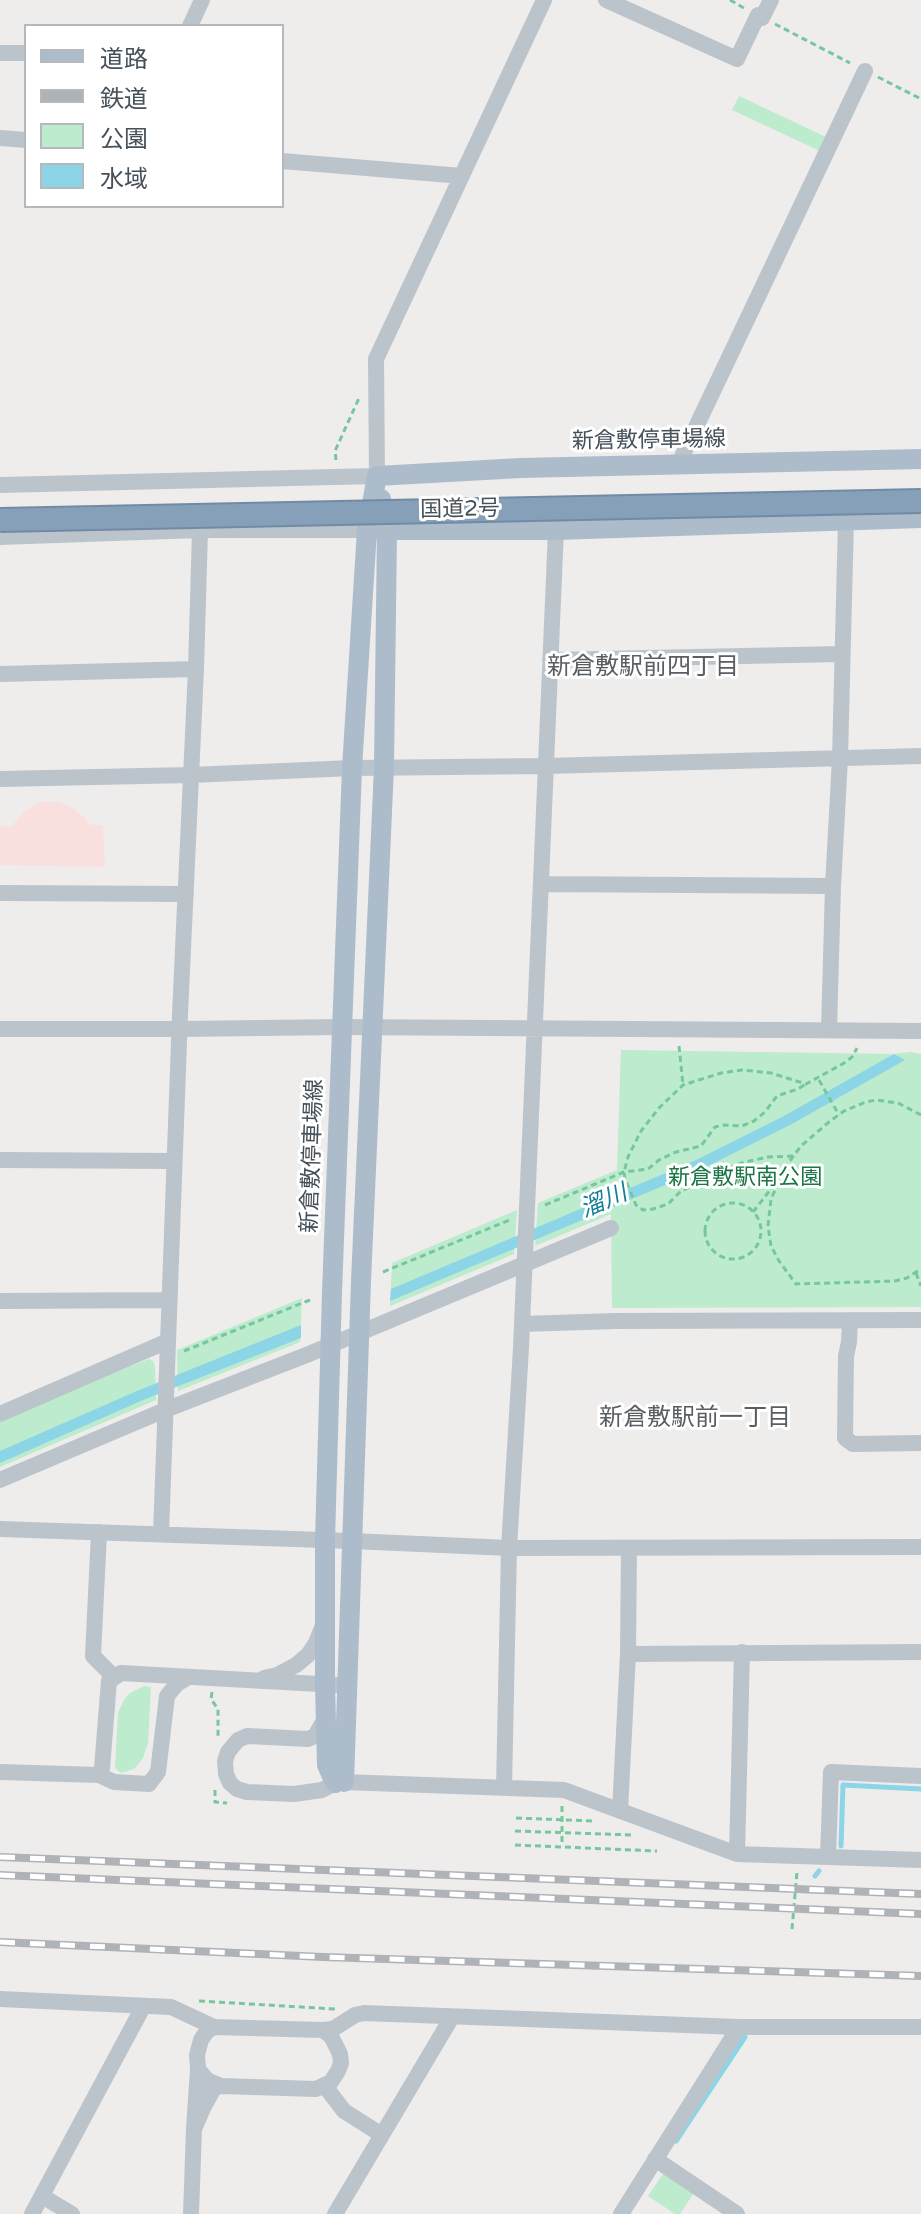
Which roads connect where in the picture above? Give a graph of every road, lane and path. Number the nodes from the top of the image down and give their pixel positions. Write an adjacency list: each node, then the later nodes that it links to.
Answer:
1 (202, 0): 6 (street)
2 (544, 0): 14 (street)
3 (606, 0): 5 (street)
4 (771, 0): 5 (street)
5 (762, 18): 9 (path)
6 (191, 24)
7 (0, 53): 8 (street)
8 (24, 53)
9 (865, 71): 10 (path); 18 (street)
10 (921, 99)
11 (0, 138): 12 (street)
12 (24, 140)
13 (284, 161): 14 (street)
14 (462, 176): 19 (street)
15 (361, 393): 17 (path)
16 (921, 459): 18 (main road, 新倉敷停車場線)
17 (336, 460)
18 (678, 465): 19 (main road, 新倉敷停車場線)
19 (377, 476): 20 (street); 26 (main road, 新倉敷停車場線)
20 (0, 485)
21 (921, 501): 23 (highway, 国道2号, bridge)
22 (921, 518): 24 (main road)
23 (0, 520)
24 (846, 520): 27 (main road); 29 (street)
25 (200, 530): 26 (street); 28 (street); 31 (street)
26 (377, 530): 27 (main road); 36 (main road, 新倉敷停車場線); 37 (main road, 新倉敷停車場線)
27 (556, 530): 30 (street)
28 (0, 537)
29 (841, 654): 30 (street); 34 (street)
30 (550, 660): 35 (street)
31 (196, 669): 32 (street); 38 (street)
32 (0, 674)
33 (921, 756): 34 (street)
34 (840, 758): 35 (street); 41 (street)
35 (546, 766): 36 (street); 40 (street)
36 (384, 767): 37 (street); 45 (main road, 新倉敷停車場線)
37 (352, 768): 38 (street); 44 (main road, 新倉敷停車場線)
38 (191, 775): 39 (street); 43 (street)
39 (0, 779)
40 (541, 884): 41 (street); 48 (street)
41 (833, 886): 49 (street)
42 (0, 893): 43 (street)
43 (186, 894): 47 (street)
44 (343, 1027): 45 (street); 47 (street); 78 (main road, 新倉敷停車場線)
45 (373, 1027): 48 (street); 77 (main road, 新倉敷停車場線)
46 (0, 1029): 47 (street)
47 (180, 1029): 60 (street)
48 (534, 1030): 49 (street); 64 (street)
49 (829, 1030): 50 (street)
50 (921, 1031)
51 (679, 1046): 55 (path)
52 (857, 1048): 53 (path)
53 (819, 1078): 54 (path); 56 (path)
54 (806, 1084): 55 (path); 61 (path)
55 (683, 1085): 61 (path)
56 (839, 1115): 57 (path); 58 (path)
57 (921, 1115)
58 (793, 1156): 61 (path); 62 (path)
59 (0, 1160): 60 (street)
60 (174, 1161): 71 (street)
61 (624, 1172): 64 (path)
62 (780, 1178): 63 (path); 69 (path)
63 (753, 1212): 63 (path)
64 (525, 1217): 66 (street); 68 (path)
65 (611, 1228): 66 (street)
66 (524, 1256): 76 (street); 77 (street)
67 (921, 1269): 69 (path)
68 (383, 1272)
69 (916, 1273): 70 (path)
70 (921, 1286)
71 (169, 1300): 73 (street); 79 (street)
72 (310, 1300): 79 (path)
73 (0, 1301)
74 (850, 1320): 75 (street); 76 (street); 82 (street)
75 (921, 1320)
76 (522, 1324): 90 (street)
77 (360, 1332): 78 (street); 88 (main road, 新倉敷停車場線)
78 (331, 1345): 80 (street); 87 (main road, 新倉敷停車場線)
79 (167, 1355): 80 (street); 81 (street)
80 (166, 1402): 83 (street); 86 (street)
81 (0, 1414)
82 (921, 1443)
83 (0, 1480)
84 (0, 1529): 85 (street)
85 (99, 1532): 86 (street); 96 (street)
86 (161, 1534): 87 (street)
87 (325, 1541): 88 (street); 92 (main road, 新倉敷停車場線)
88 (352, 1541): 90 (street); 100 (main road, 新倉敷停車場線)
89 (921, 1547): 91 (street)
90 (509, 1548): 91 (street); 106 (street)
91 (629, 1548): 95 (street)
92 (325, 1620): 98 (street); 99 (main road, 新倉敷停車場線)
93 (742, 1652): 94 (street); 95 (street); 120 (street)
94 (921, 1652)
95 (628, 1654): 108 (street)
96 (113, 1676): 97 (street); 103 (street)
97 (187, 1678): 98 (street); 103 (street)
98 (250, 1681): 99 (street)
99 (325, 1685): 100 (street); 101 (main road, 新倉敷停車場線)
100 (347, 1685): 105 (main road, 新倉敷停車場線)
101 (326, 1717): 105 (main road, 新倉敷停車場線); 105 (street)
102 (0, 1772): 103 (street)
103 (99, 1775)
104 (921, 1776): 122 (street)
105 (339, 1782): 106 (street)
106 (504, 1788): 107 (street)
107 (561, 1790): 108 (street); 112 (path)
108 (620, 1811): 120 (street)
109 (590, 1814): 111 (path)
110 (516, 1818): 112 (path)
111 (603, 1819)
112 (562, 1820): 113 (path); 115 (path)
113 (595, 1821)
114 (515, 1831): 115 (path)
115 (562, 1833): 116 (path); 118 (path)
116 (632, 1835)
117 (515, 1845): 118 (path)
118 (562, 1846): 119 (path)
119 (657, 1851)
120 (737, 1854): 121 (street)
121 (798, 1856): 122 (street); 124 (path)
122 (828, 1857): 123 (street)
123 (921, 1860)
124 (792, 1929)
125 (0, 1999): 127 (street)
126 (193, 2006): 128 (path)
127 (143, 2007): 130 (street); 140 (street)
128 (341, 2014)
129 (452, 2017): 131 (street); 133 (street); 138 (street)
130 (214, 2027): 133 (street); 134 (street)
131 (739, 2027): 132 (street); 139 (street)
132 (921, 2027)
133 (323, 2030): 135 (street)
134 (198, 2069): 136 (street); 137 (street)
135 (324, 2085): 136 (street); 138 (street)
136 (221, 2086): 137 (street)
137 (194, 2129): 143 (street)
138 (382, 2135): 144 (street)
139 (655, 2159): 145 (street); 146 (street)
140 (42, 2196): 141 (street); 142 (street)
141 (32, 2214)
142 (72, 2214)
143 (191, 2214)
144 (335, 2214)
145 (621, 2214)
146 (737, 2214)

